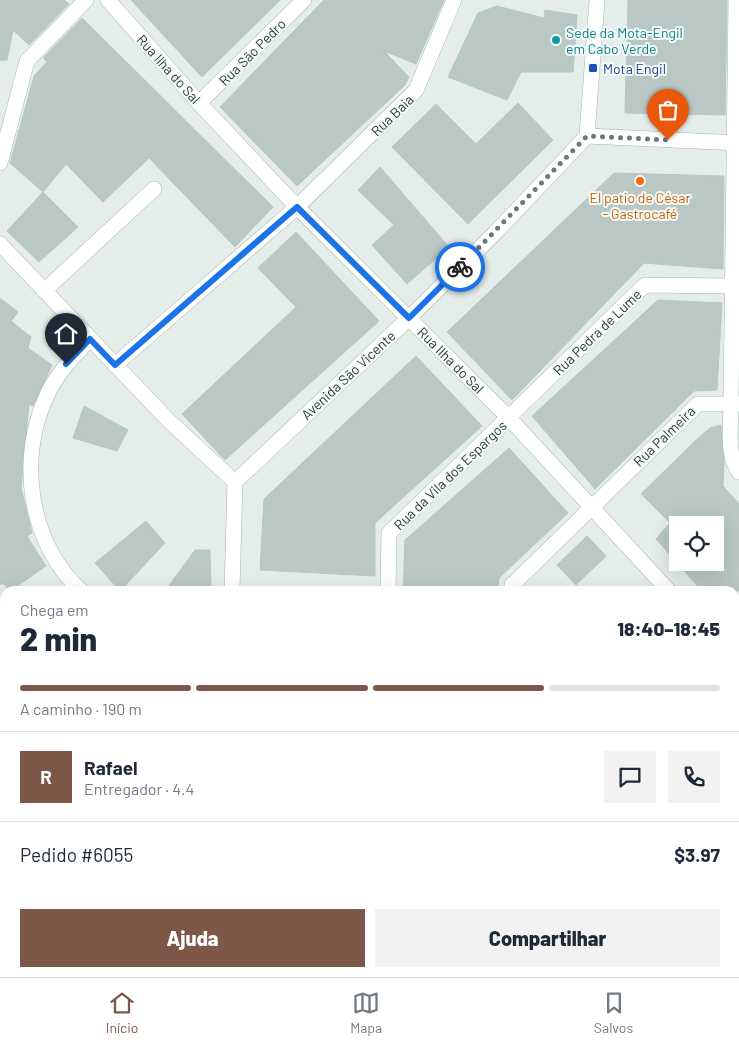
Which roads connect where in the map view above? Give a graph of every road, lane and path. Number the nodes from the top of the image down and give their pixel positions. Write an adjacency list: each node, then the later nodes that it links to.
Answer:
1 (86, 0): 10 (street)
2 (108, 0): 7 (street, Rua Ilha do Sal)
3 (304, 0): 7 (street, Rua São Pedro)
4 (454, 0): 12 (street, Rua Baia)
5 (597, 0): 8 (street)
6 (736, 0): 9 (street)
7 (199, 103): 12 (street, Rua Ilha do Sal)
8 (587, 136): 9 (street); 16 (street, Avenida São Vicente)
9 (736, 143): 14 (street)
10 (0, 163)
11 (154, 189): 15 (street)
12 (297, 207): 16 (street, Rua Ilha do Sal); 18 (street, Rua Baia)
13 (0, 244): 15 (street)
14 (731, 286): 19 (street); 20 (street, Rua Pedra de Lume)
15 (44, 291): 17 (street)
16 (409, 318): 20 (street, Rua Ilha do Sal); 22 (street, Avenida São Vicente)
17 (90, 339): 18 (street); 24 (street)
18 (115, 365): 22 (street)
19 (735, 404): 21 (street); 23 (street, Rua Palmeira)
20 (509, 418): 23 (street, Rua Ilha do Sal); 26 (street, Rua da Vila dos Espargos)
21 (739, 472)
22 (235, 482): 25 (street)
23 (592, 506): 27 (street, Rua Palmeira); 28 (street, Rua Ilha do Sal)
24 (77, 586)
25 (232, 586)
26 (388, 586)
27 (512, 586)
28 (664, 586)

